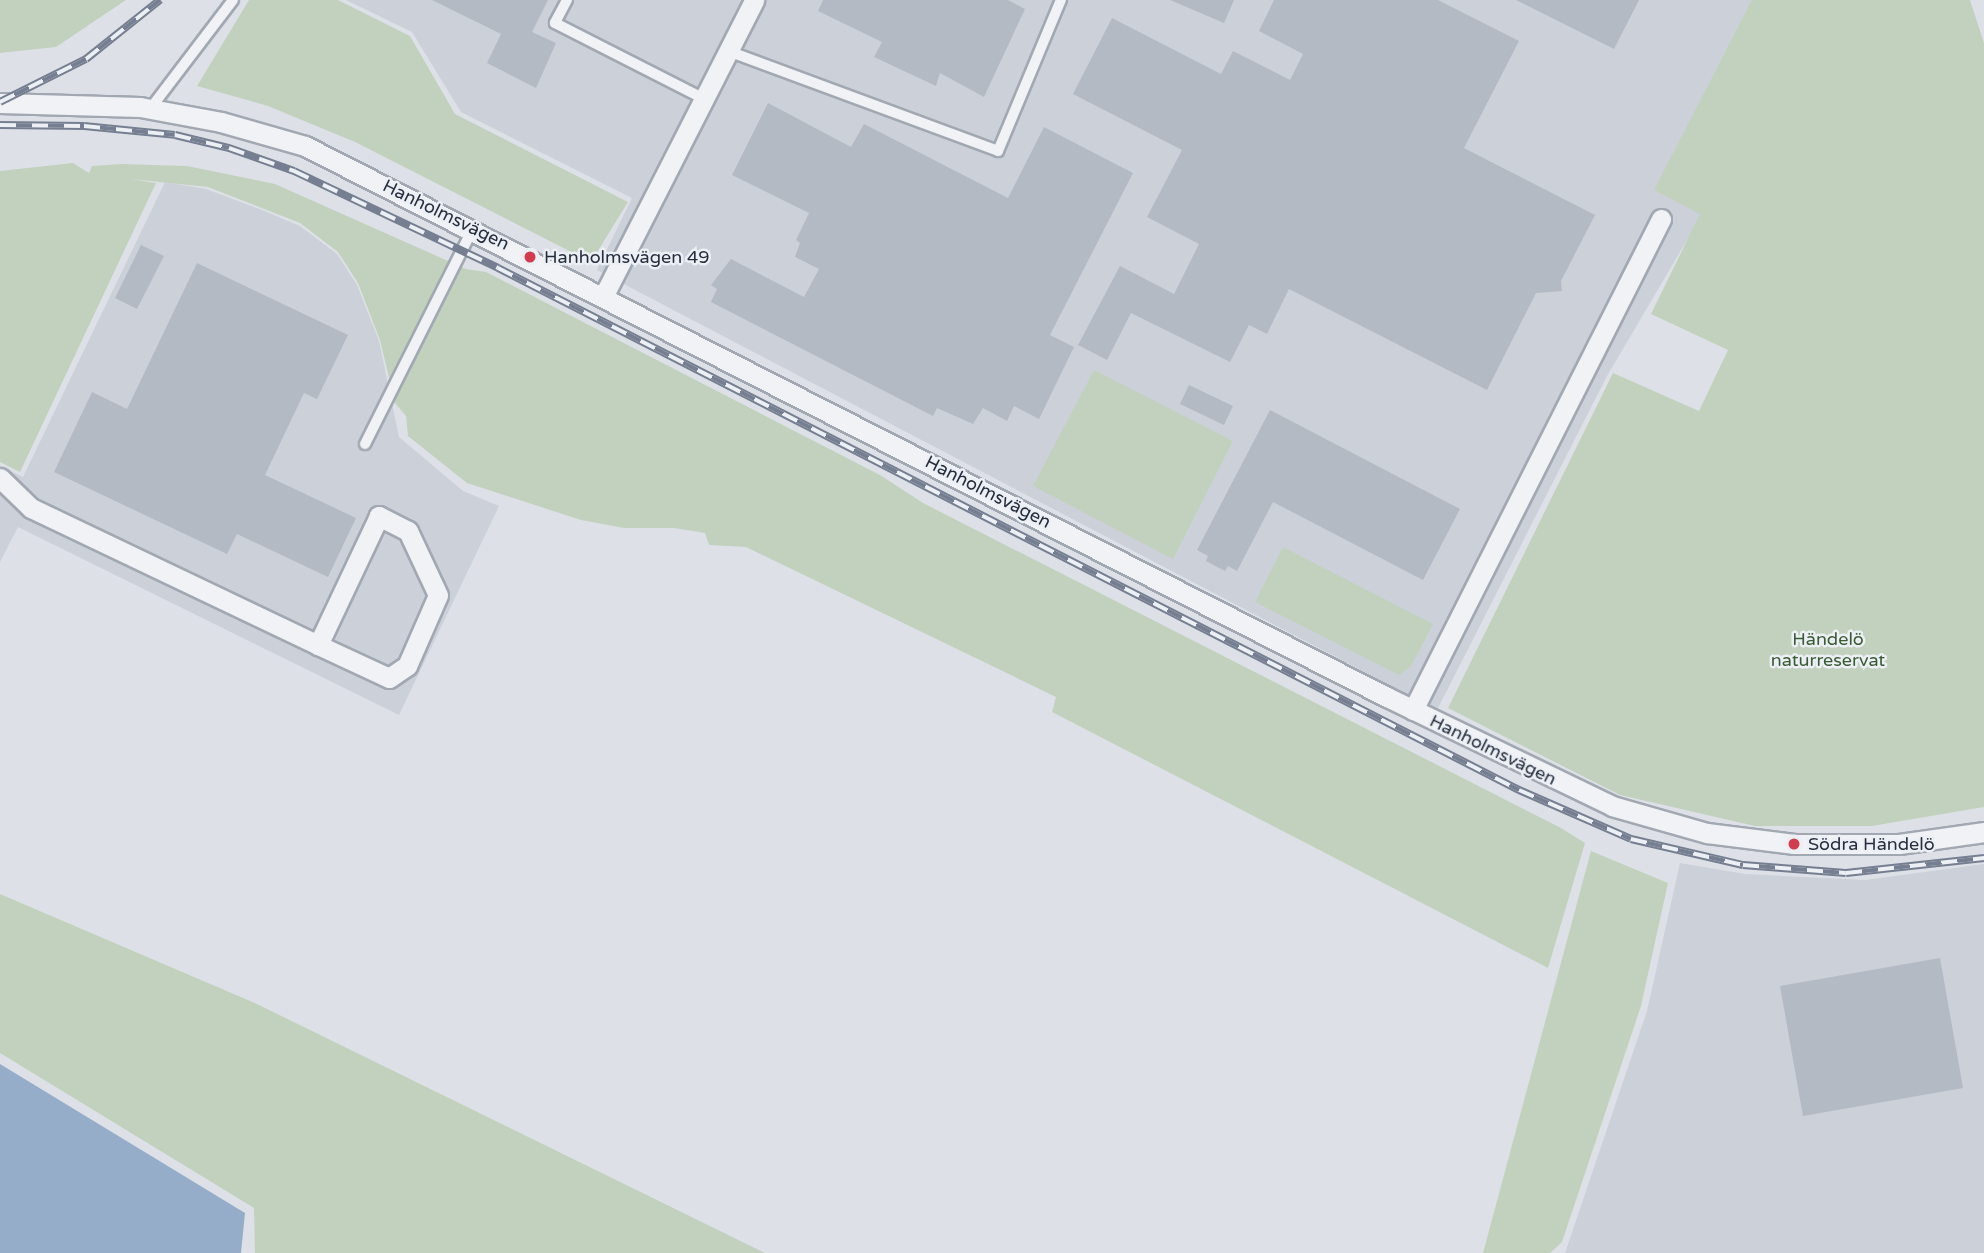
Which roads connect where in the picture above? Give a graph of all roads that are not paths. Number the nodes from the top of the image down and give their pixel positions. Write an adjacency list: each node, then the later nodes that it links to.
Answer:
1 (233, 0): 8 (lane)
2 (567, 0): 6 (lane)
3 (754, 0): 5 (street)
4 (1060, 0): 5 (lane)
5 (728, 51): 6 (street)
6 (704, 99): 11 (street)
7 (0, 103): 8 (street, Hanholmsvägen)
8 (149, 109): 10 (street, Hanholmsvägen)
9 (1661, 219): 15 (street)
10 (473, 228): 11 (street, Hanholmsvägen); 12 (lane)
11 (604, 295): 15 (street, Hanholmsvägen)
12 (365, 444)
13 (0, 478): 14 (street)
14 (318, 645): 14 (street)
15 (1413, 710): 16 (street, Hanholmsvägen)
16 (1984, 832)

